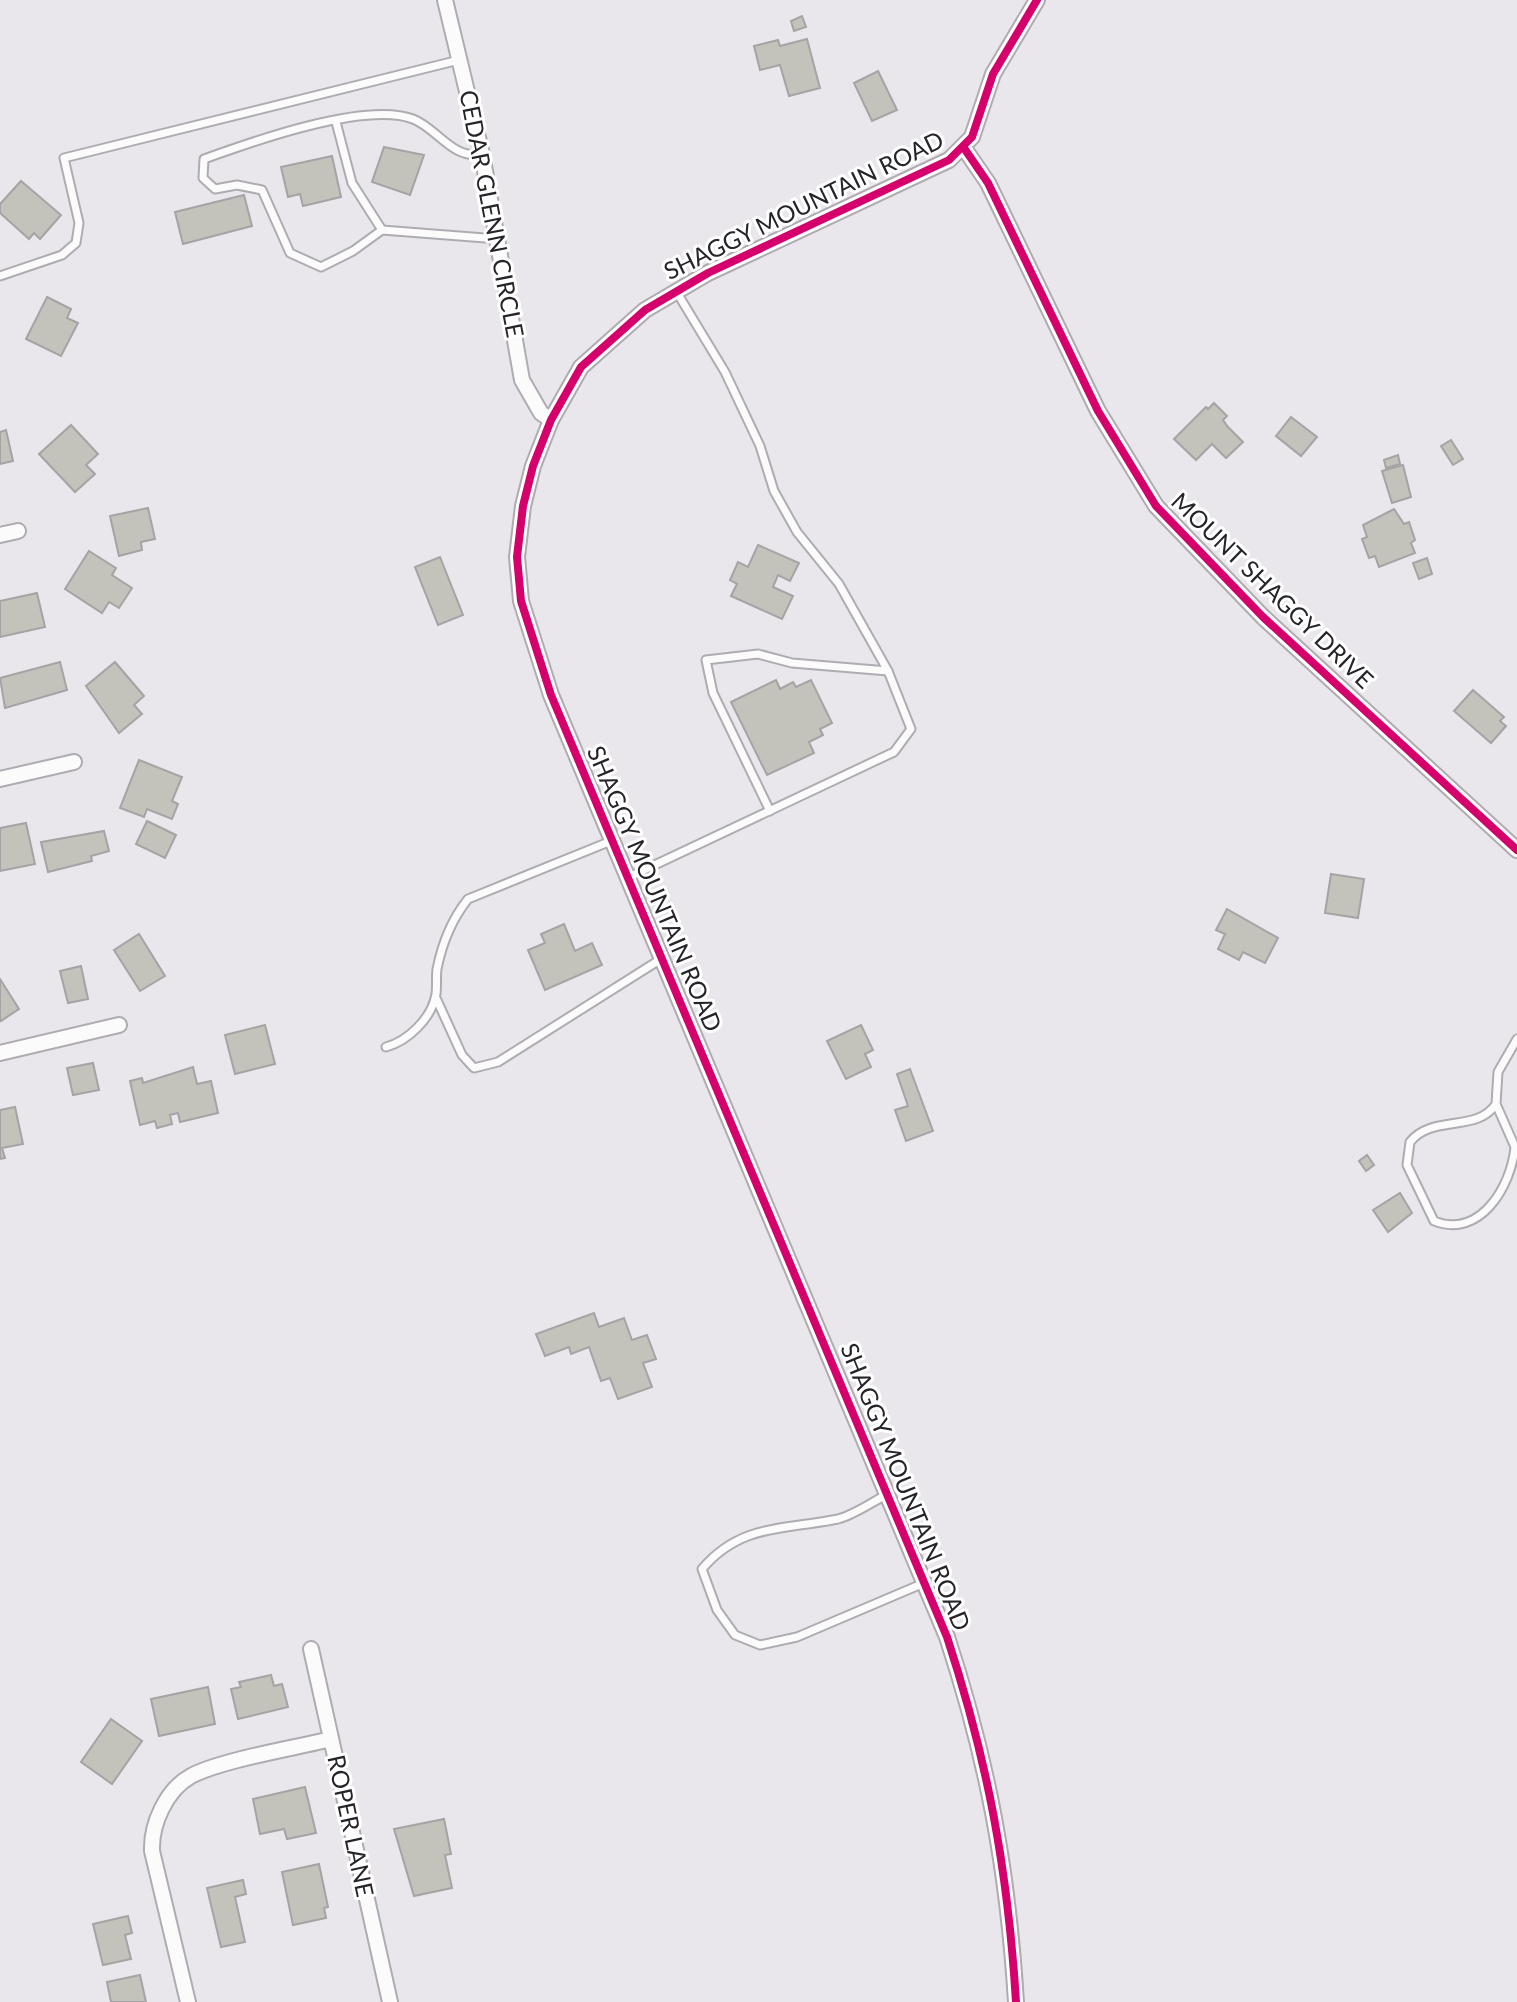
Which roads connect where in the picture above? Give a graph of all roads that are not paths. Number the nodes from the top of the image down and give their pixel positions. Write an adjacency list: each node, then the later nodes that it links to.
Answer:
1 (445, 0): 3 (street, CEDAR GLENN CIRCLE)
2 (1037, 0): 5 (street, SHAGGY MOUNTAIN ROAD)
3 (461, 60): 6 (street, CEDAR GLENN CIRCLE); 9 (lane)
4 (336, 122): 6 (lane); 7 (lane); 7 (lane)
5 (964, 148): 10 (street, SHAGGY MOUNTAIN ROAD); 19 (street, MOUNT SHAGGY DRIVE)
6 (482, 154): 8 (street, CEDAR GLENN CIRCLE)
7 (382, 230): 8 (lane)
8 (498, 239): 11 (street, CEDAR GLENN CIRCLE)
9 (0, 276)
10 (676, 291): 11 (street, SHAGGY MOUNTAIN ROAD); 14 (lane)
11 (551, 420): 18 (street, SHAGGY MOUNTAIN ROAD)
12 (18, 531): 13 (street)
13 (0, 535)
14 (888, 671): 17 (lane); 17 (lane)
15 (74, 762): 16 (street)
16 (0, 779)
17 (770, 811): 20 (lane)
18 (611, 841): 20 (street, SHAGGY MOUNTAIN ROAD); 22 (lane)
19 (1517, 850)
20 (627, 878): 21 (street, SHAGGY MOUNTAIN ROAD)
21 (661, 959): 22 (lane); 28 (street, SHAGGY MOUNTAIN ROAD)
22 (436, 998): 25 (lane)
23 (119, 1025): 26 (street)
24 (1517, 1039): 27 (lane)
25 (386, 1047)
26 (0, 1053)
27 (1496, 1104): 27 (lane)
28 (888, 1494): 29 (street, SHAGGY MOUNTAIN ROAD); 29 (lane)
29 (926, 1583): 34 (street, SHAGGY MOUNTAIN ROAD)
30 (311, 1649): 31 (street, ROPER LANE)
31 (331, 1739): 32 (street); 33 (street, ROPER LANE)
32 (188, 2002)
33 (390, 2002)
34 (1016, 2002)

